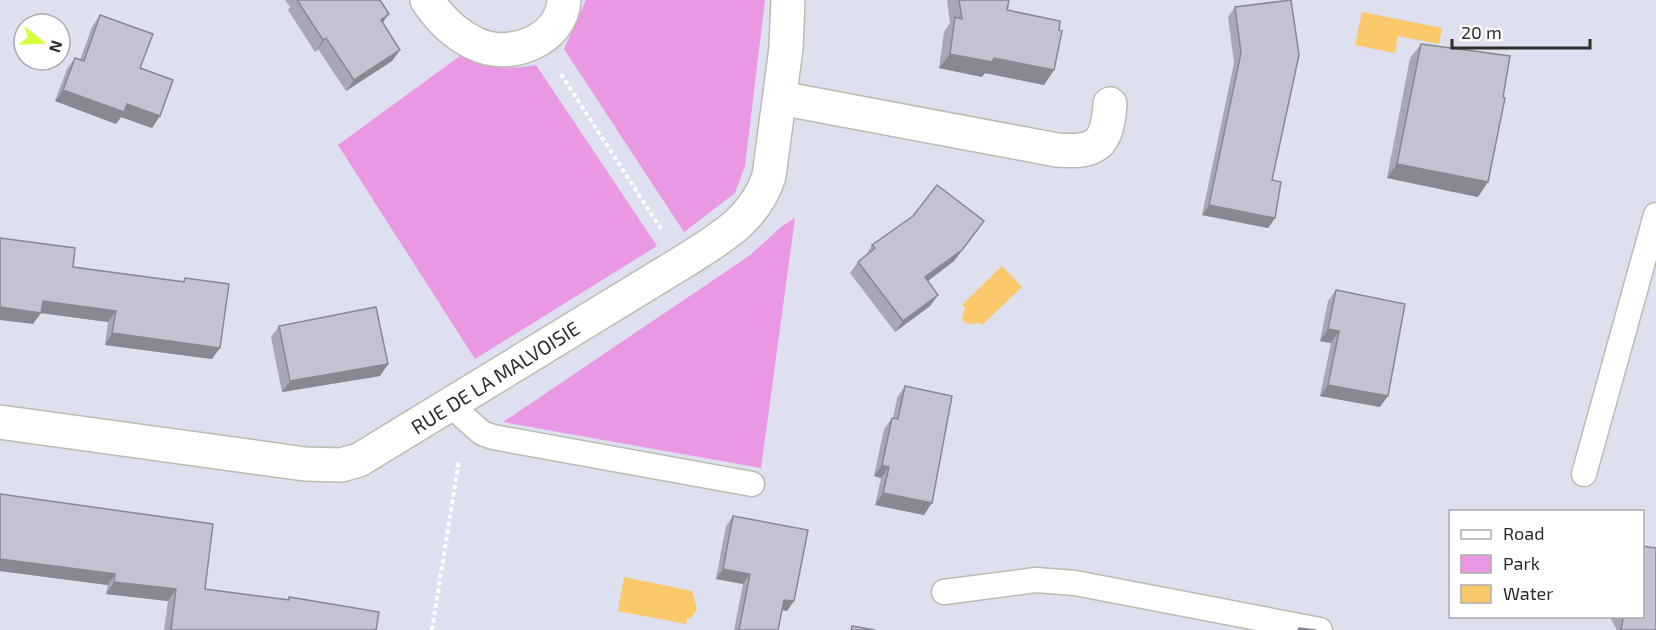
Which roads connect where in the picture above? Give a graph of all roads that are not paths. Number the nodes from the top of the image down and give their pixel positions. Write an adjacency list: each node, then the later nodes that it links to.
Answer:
1 (427, 0): 2 (street)
2 (564, 0)
3 (788, 0): 4 (street, RUE DE LA MALVOISIE)
4 (780, 98): 5 (street); 7 (street, RUE DE LA MALVOISIE)
5 (1110, 105)
6 (1656, 214): 9 (lane)
7 (449, 404): 8 (street, RUE DE LA MALVOISIE); 10 (lane)
8 (0, 422)
9 (1584, 474)
10 (752, 484)
11 (945, 592): 12 (lane)
12 (1320, 630)

